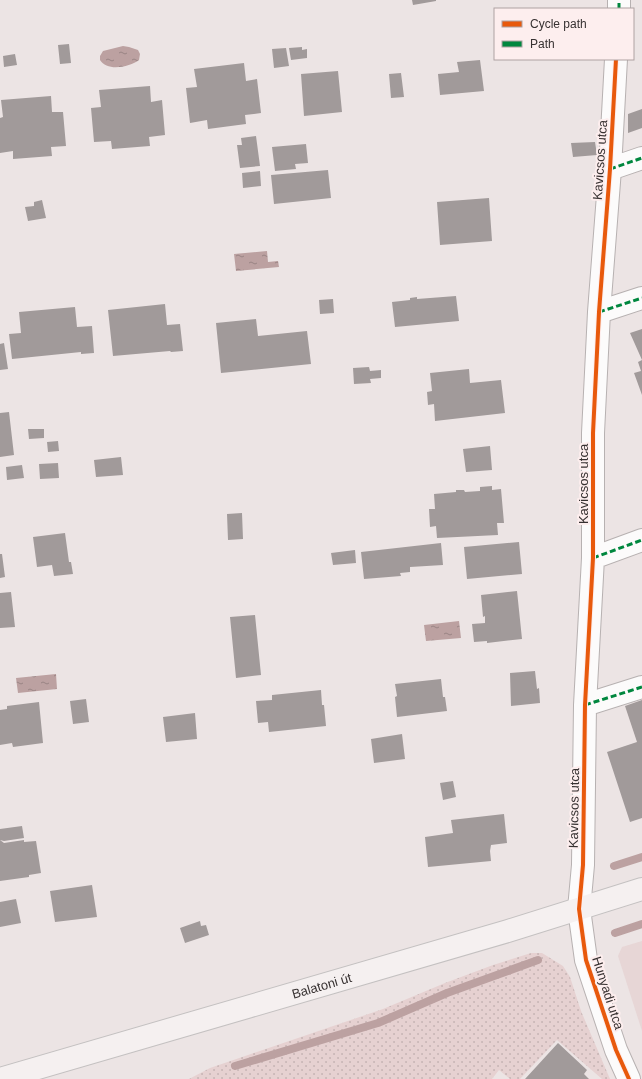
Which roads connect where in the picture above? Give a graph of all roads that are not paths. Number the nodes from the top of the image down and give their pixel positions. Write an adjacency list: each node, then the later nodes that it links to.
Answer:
1 (616, 60): 3 (street, Kavicsos utca)
2 (642, 158): 3 (street)
3 (610, 169): 5 (street, Kavicsos utca)
4 (642, 298): 5 (street)
5 (599, 312): 7 (street, Kavicsos utca)
6 (642, 540): 7 (street)
7 (593, 558): 9 (street, Kavicsos utca)
8 (642, 687): 9 (street)
9 (585, 705): 11 (street, Kavicsos utca)
10 (642, 889): 11 (main road, Balatoni út)
11 (579, 909): 12 (main road, Balatoni út); 13 (street, Hunyadi utca)
12 (0, 1079)
13 (629, 1079)

